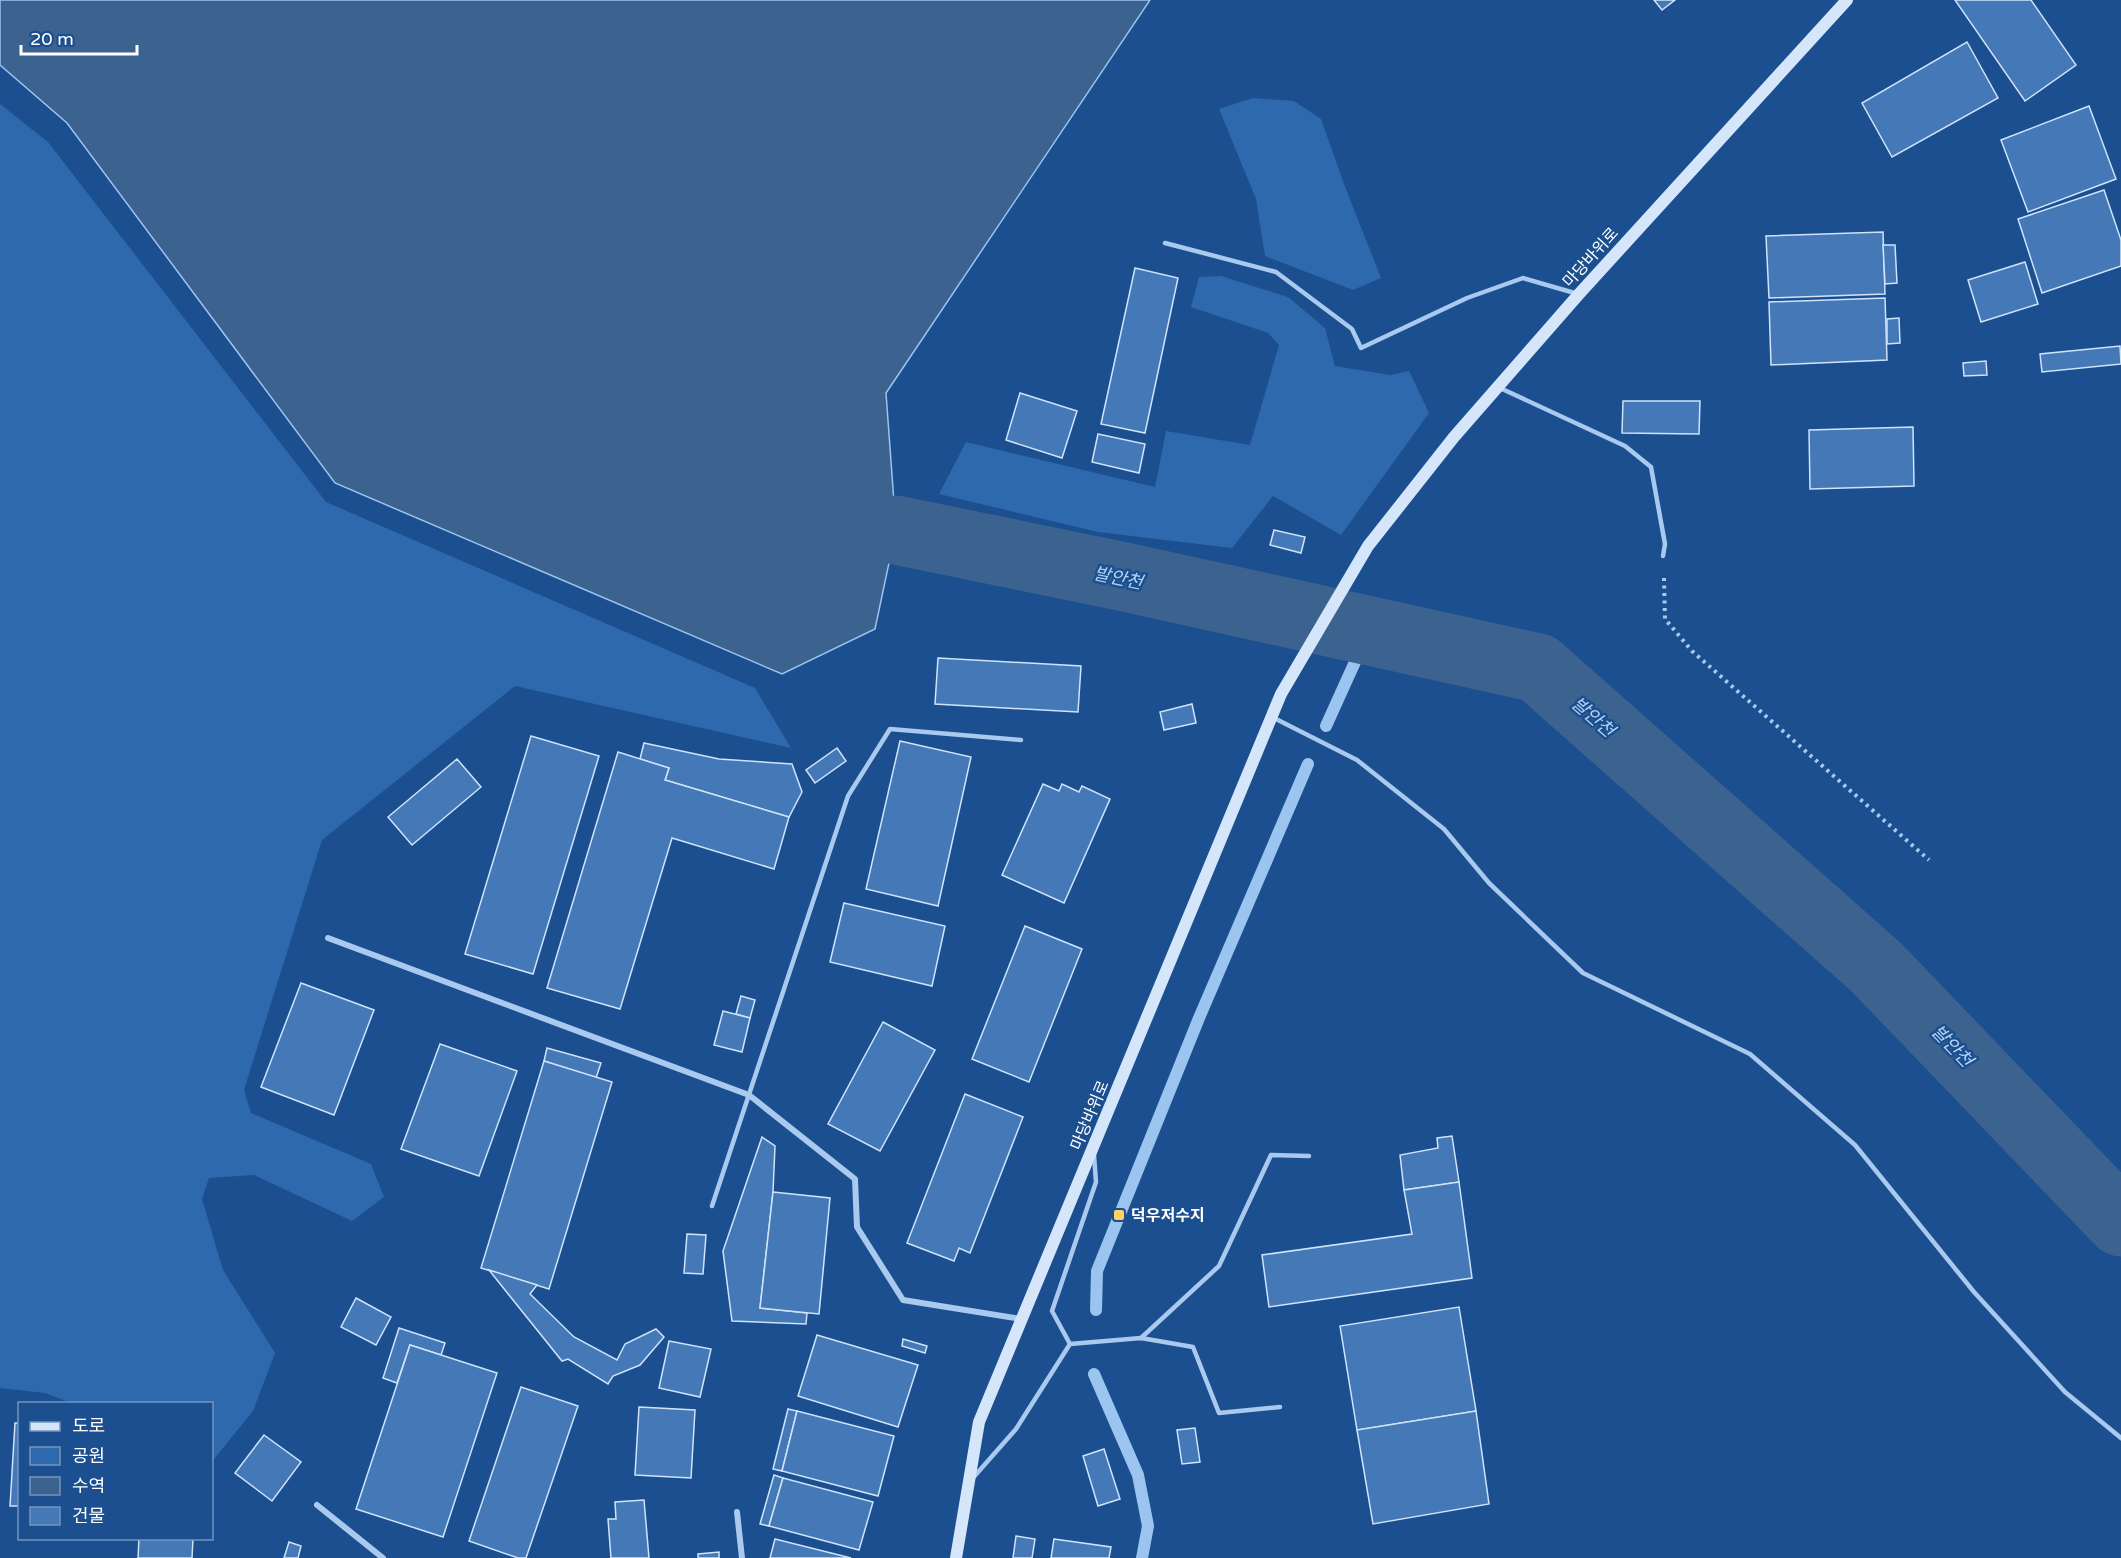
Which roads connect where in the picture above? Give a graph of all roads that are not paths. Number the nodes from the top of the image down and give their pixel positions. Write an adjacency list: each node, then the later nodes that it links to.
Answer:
1 (1847, 0): 3 (main road, 마당바위로)
2 (1165, 243): 3 (lane)
3 (1579, 294): 4 (main road, 마당바위로)
4 (1498, 387): 5 (lane); 6 (main road, 마당바위로)
5 (1663, 556)
6 (1272, 717): 10 (main road, 마당바위로); 17 (lane)
7 (1021, 740): 9 (lane)
8 (328, 938): 9 (street)
9 (749, 1095): 12 (lane); 13 (street)
10 (1093, 1148): 13 (main road, 마당바위로); 15 (lane)
11 (1309, 1155): 14 (lane)
12 (712, 1206)
13 (1022, 1319): 18 (main road, 마당바위로)
14 (1141, 1338): 15 (lane); 16 (lane)
15 (1071, 1344): 18 (lane)
16 (1280, 1407)
17 (2121, 1438)
18 (968, 1484): 23 (main road, 마당바위로)
19 (317, 1505): 21 (street)
20 (737, 1512): 22 (street)
21 (383, 1558)
22 (742, 1558)
23 (956, 1558)

